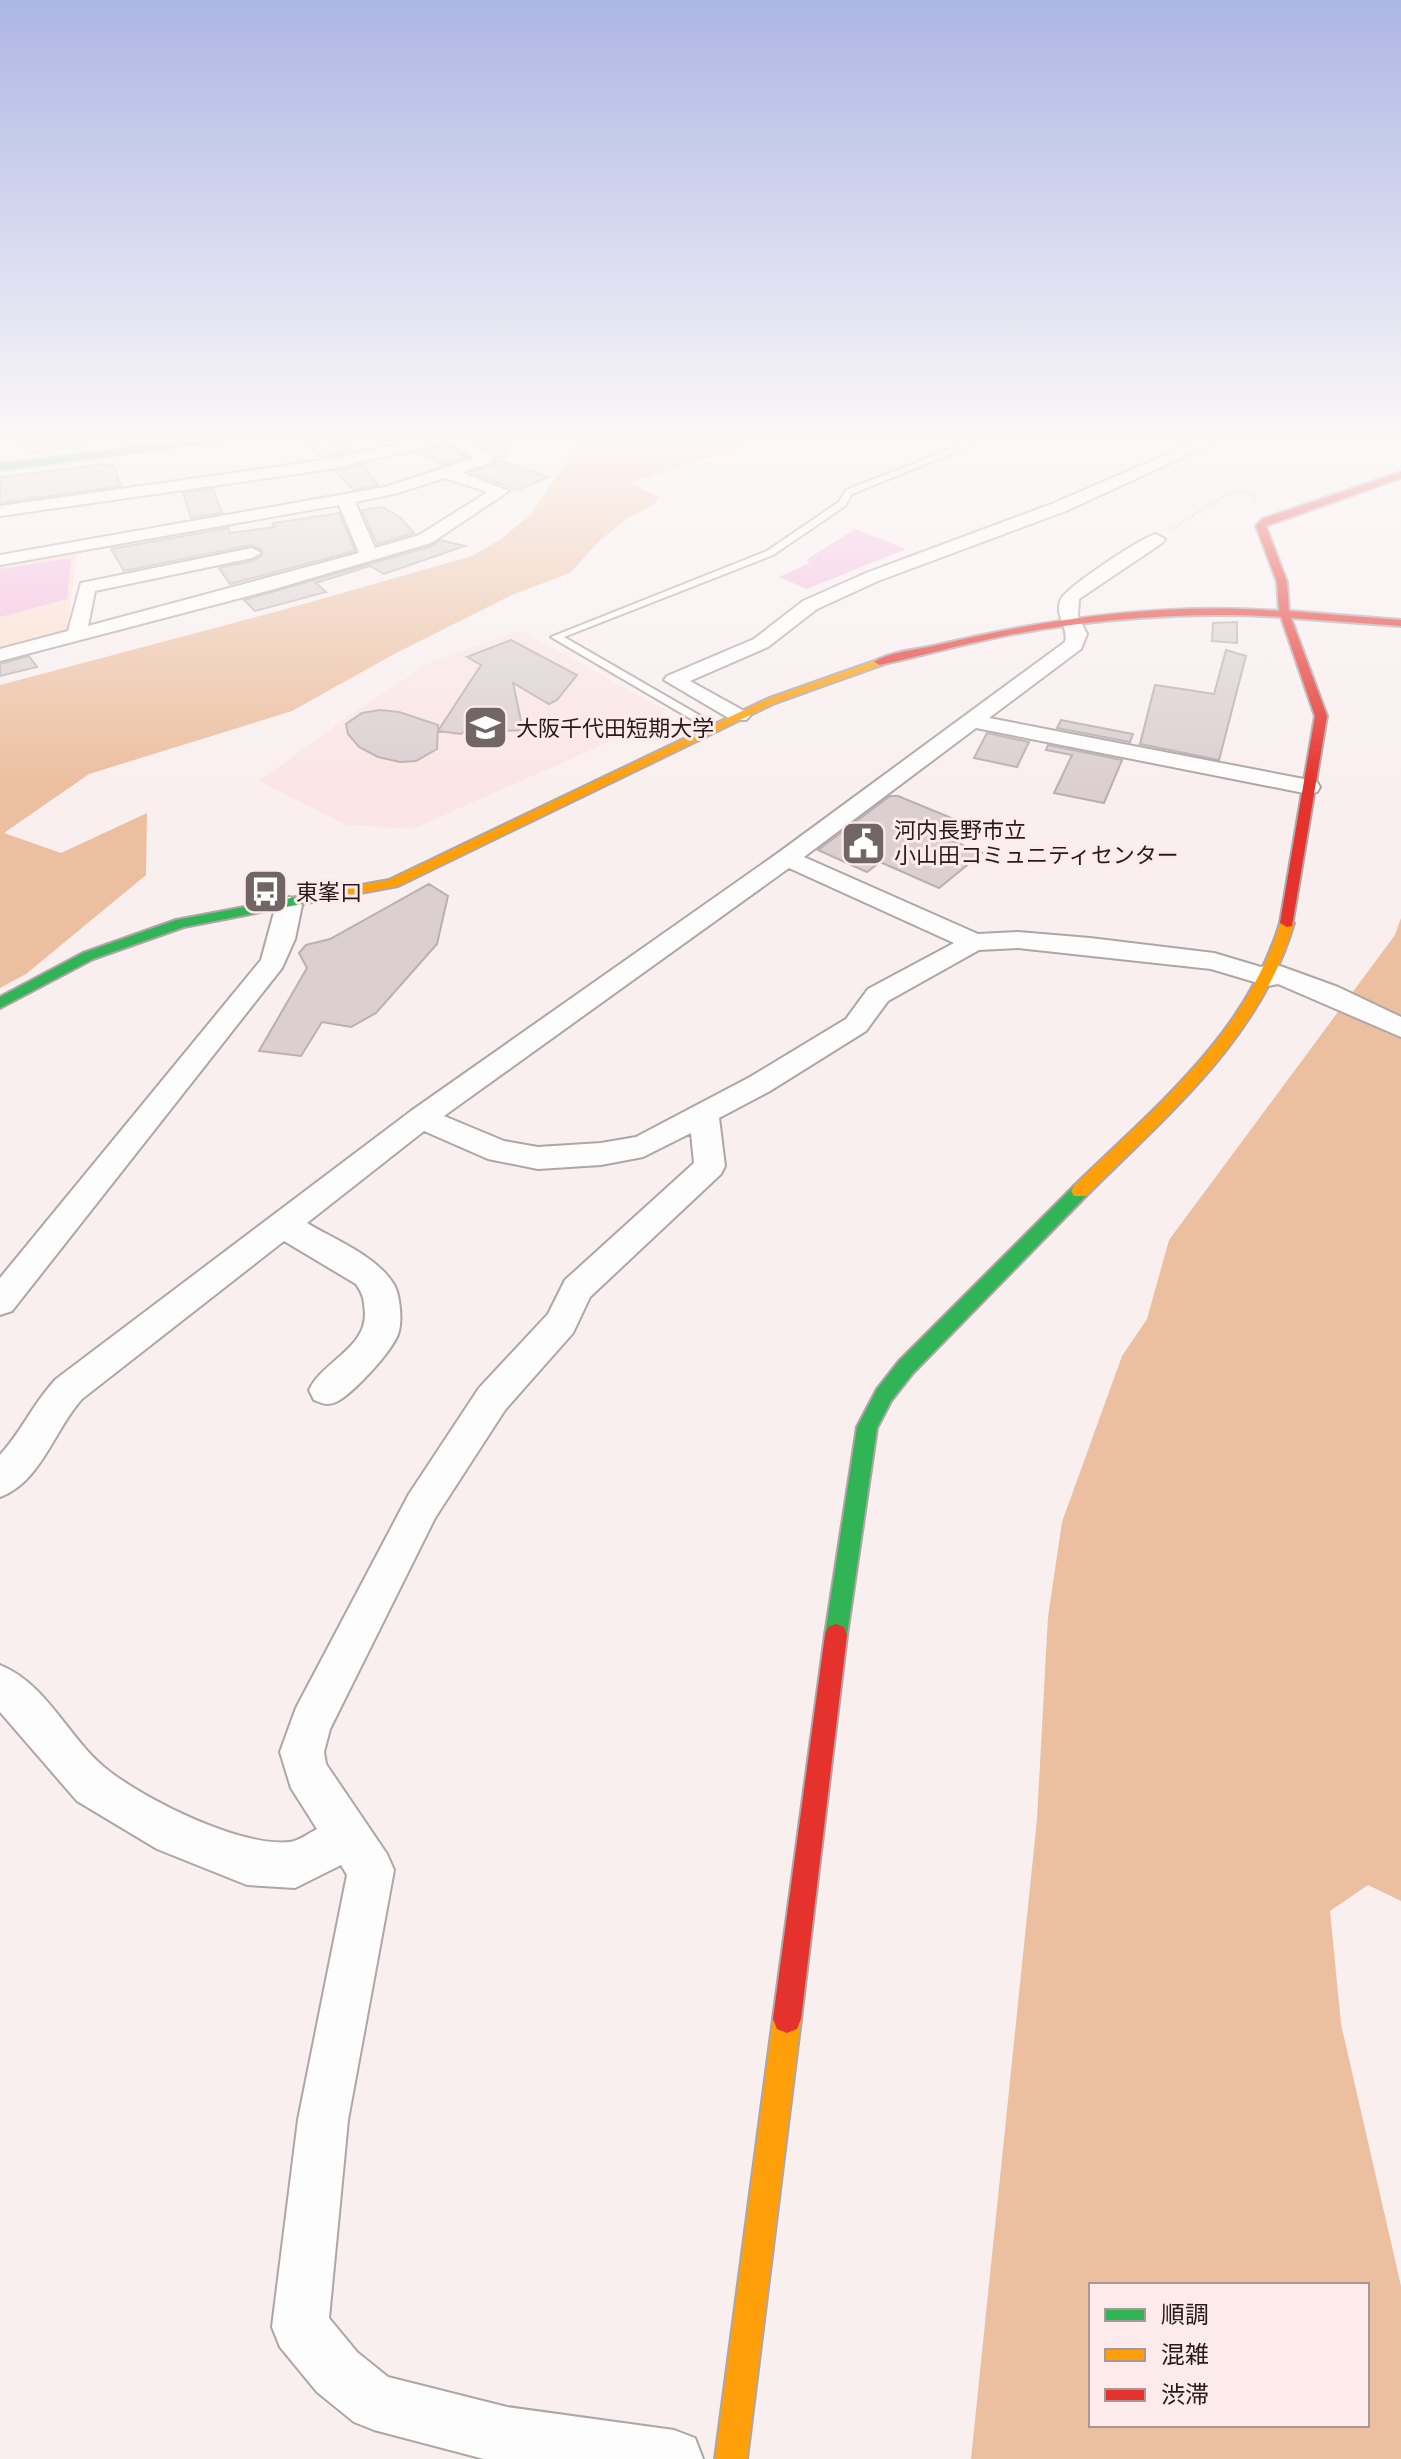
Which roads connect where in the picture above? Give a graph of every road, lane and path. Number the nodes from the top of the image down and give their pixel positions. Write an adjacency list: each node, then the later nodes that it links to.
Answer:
1 (243, 555): 13 (street)
2 (253, 555): 9 (street)
3 (373, 555): 8 (street)
4 (766, 555): 17 (lane)
5 (930, 555): 15 (street)
6 (1133, 555): 11 (street)
7 (1271, 555): 10 (main road)
8 (369, 556): 9 (street)
9 (265, 586): 13 (street)
10 (1284, 612): 11 (main road); 12 (main road); 18 (main road)
11 (1068, 623): 15 (main road); 16 (street)
12 (1401, 623)
13 (77, 635): 14 (street)
14 (0, 655)
15 (739, 716): 17 (main road)
16 (972, 721): 18 (street); 19 (street)
17 (714, 728): 20 (main road)
18 (1309, 787): 22 (main road)
19 (787, 858): 21 (street); 26 (street)
20 (289, 905): 23 (main road); 28 (street)
21 (974, 942): 22 (street); 25 (street)
22 (1270, 975): 24 (street); 34 (main road)
23 (0, 1003)
24 (1401, 1028)
25 (704, 1113): 26 (street); 32 (street)
26 (421, 1118): 27 (street)
27 (284, 1225): 29 (street); 30 (street)
28 (0, 1302)
29 (327, 1390)
30 (0, 1481)
31 (0, 1685): 32 (street)
32 (349, 1837): 33 (street)
33 (674, 2459)
34 (731, 2459)

